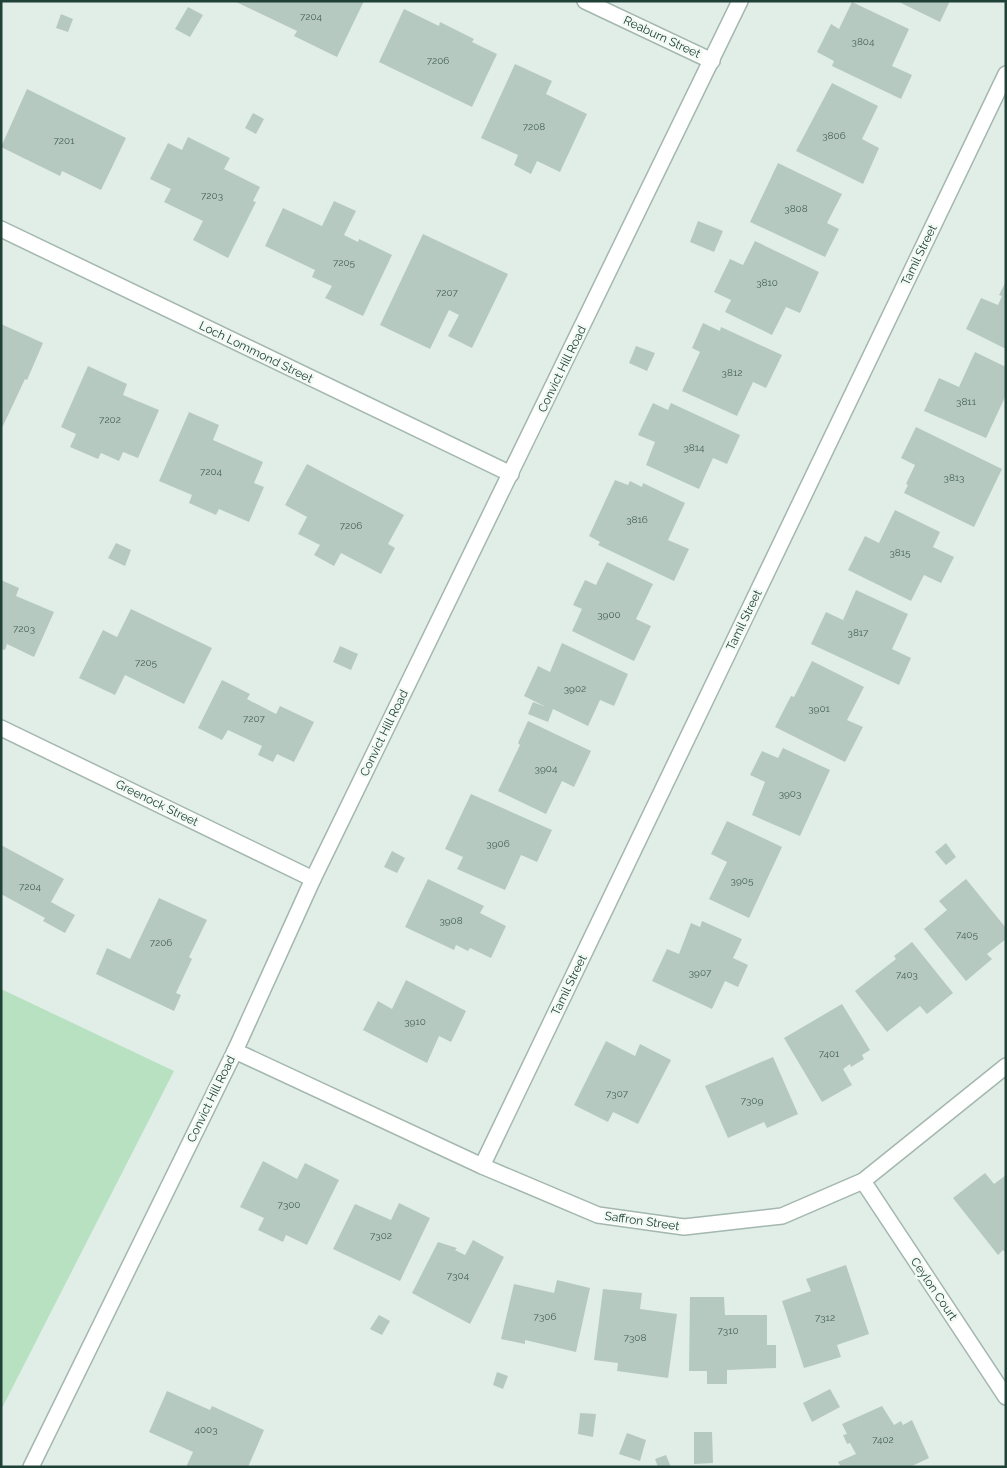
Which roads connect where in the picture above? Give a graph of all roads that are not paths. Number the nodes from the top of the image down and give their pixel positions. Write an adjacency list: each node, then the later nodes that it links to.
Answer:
1 (585, 1): 3 (street, Reaburn Street)
2 (740, 1): 3 (street, Convict Hill Road)
3 (712, 61): 6 (street, Convict Hill Road)
4 (1006, 74): 11 (street, Tamil Street)
5 (1, 229): 6 (street, Loch Lommond Street)
6 (511, 474): 8 (street, Convict Hill Road)
7 (1, 728): 8 (street, Greenock Street)
8 (313, 879): 9 (street, Convict Hill Road)
9 (234, 1050): 11 (street, Saffron Street); 14 (street, Convict Hill Road)
10 (1006, 1066): 12 (street, Saffron Street)
11 (482, 1166): 12 (street, Saffron Street)
12 (863, 1181): 13 (street, Ceylon Court)
13 (1006, 1397)
14 (31, 1467)

